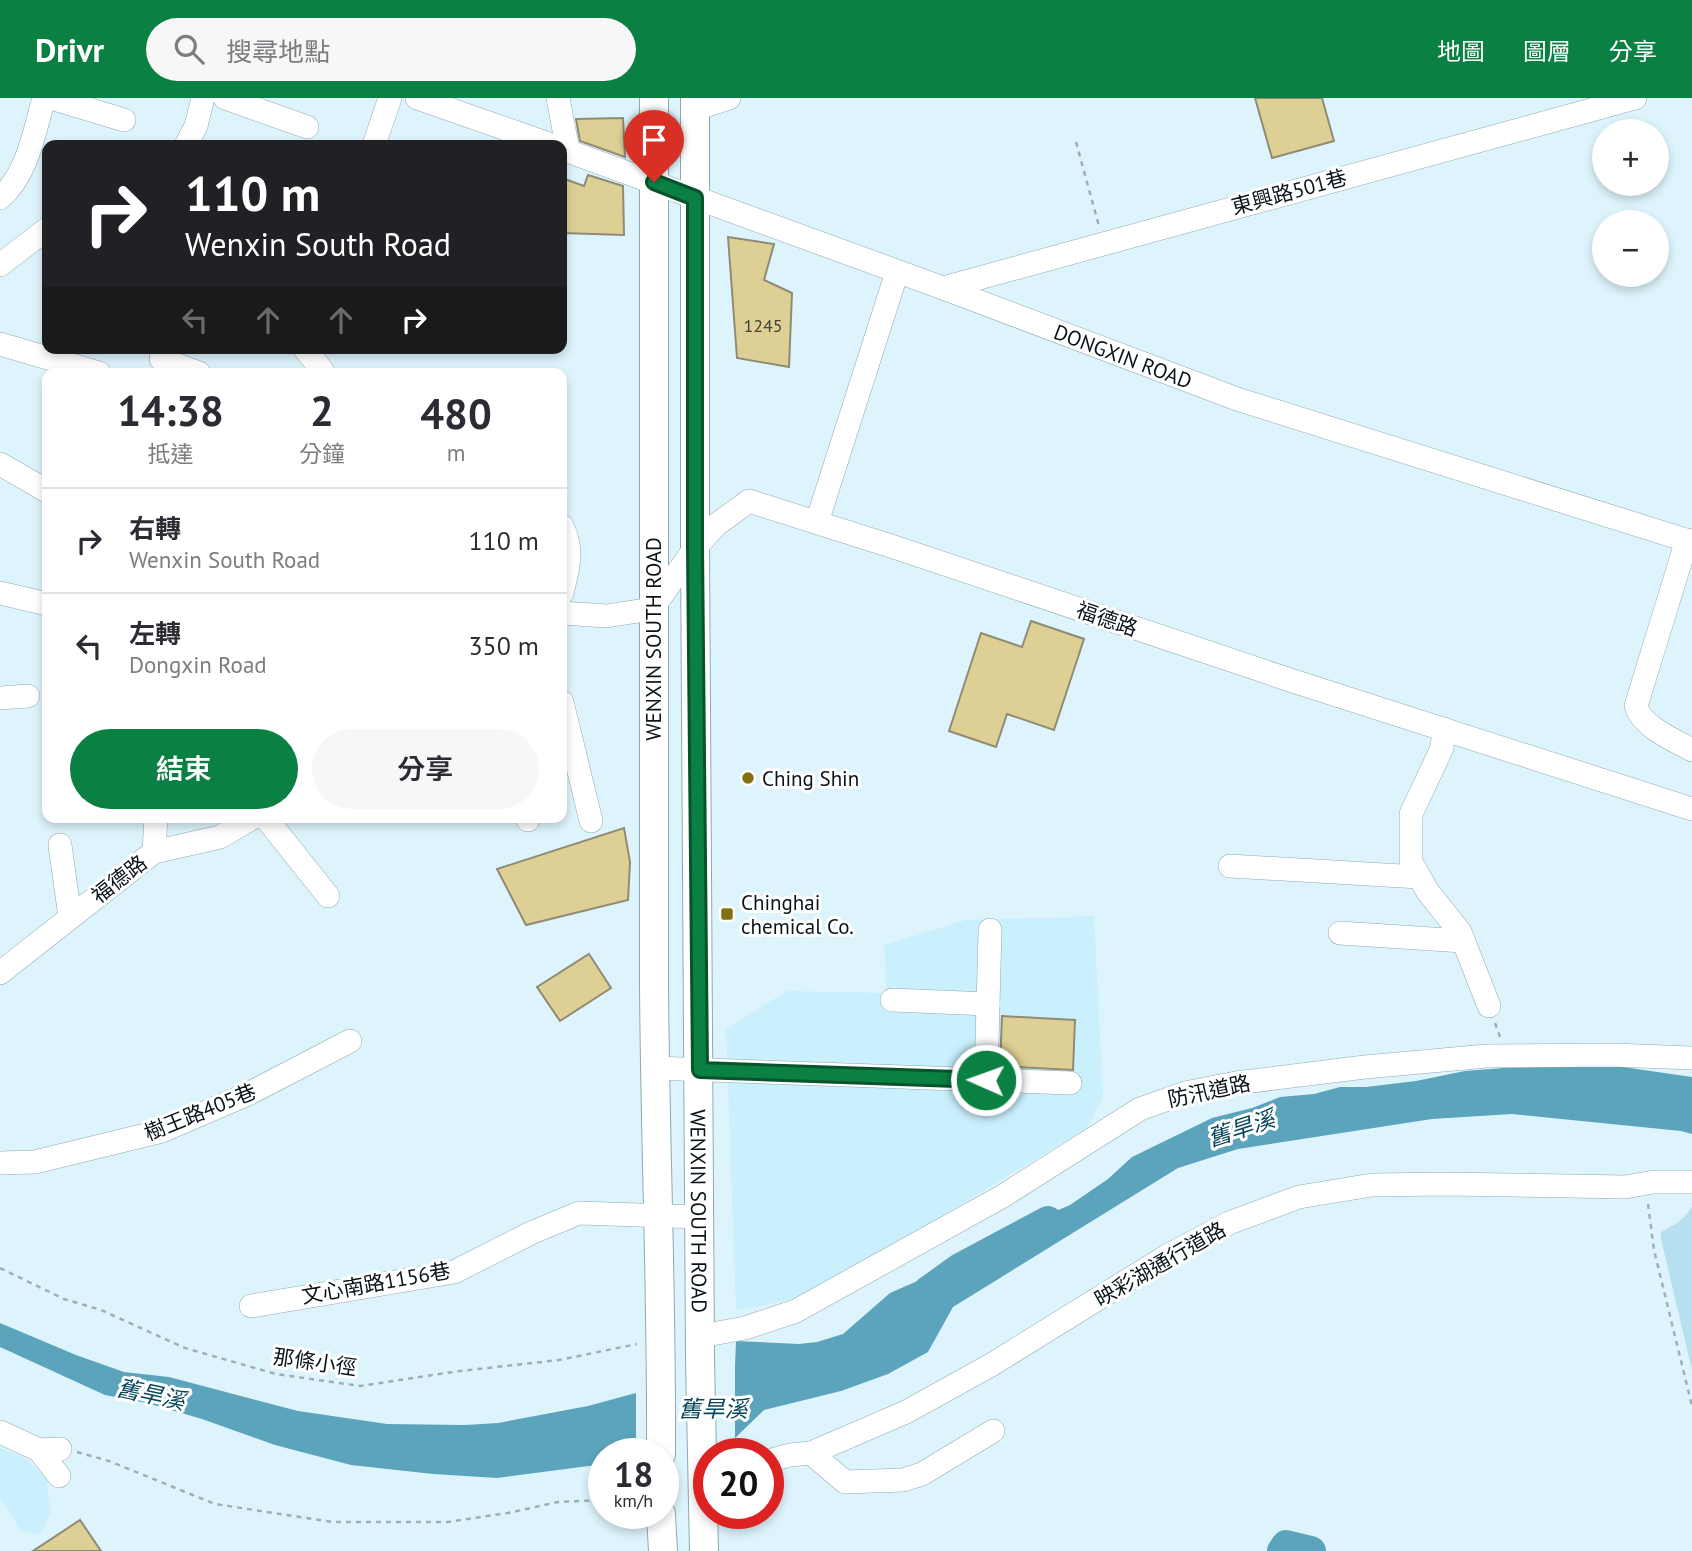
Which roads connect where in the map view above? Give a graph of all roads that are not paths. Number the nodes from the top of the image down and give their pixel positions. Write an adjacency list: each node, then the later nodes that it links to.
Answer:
1 (44, 98): 20 (street)
2 (51, 98): 12 (street)
3 (203, 98): 14 (street)
4 (225, 98): 13 (street)
5 (390, 98): 15 (street)
6 (417, 98): 16 (street, DONGXIN ROAD)
7 (558, 98): 17 (street)
8 (654, 98): 19 (main road, WENXIN SOUTH ROAD)
9 (729, 98): 11 (street)
10 (1635, 98): 25 (street, 東興路501巷)
11 (695, 104): 21 (main road, WENXIN SOUTH ROAD)
12 (124, 120)
13 (307, 127)
14 (191, 136)
15 (376, 140)
16 (537, 140)
17 (560, 140)
18 (567, 151): 19 (street, DONGXIN ROAD)
19 (654, 182): 21 (street, DONGXIN ROAD); 41 (main road, WENXIN SOUTH ROAD)
20 (0, 198)
21 (695, 198): 24 (street, DONGXIN ROAD); 37 (main road, WENXIN SOUTH ROAD)
22 (42, 233): 23 (street)
23 (0, 265)
24 (897, 272): 25 (street, DONGXIN ROAD); 34 (street)
25 (943, 288): 36 (street, DONGXIN ROAD)
26 (0, 344): 29 (street)
27 (309, 354): 31 (street)
28 (161, 360): 30 (street)
29 (82, 368)
30 (184, 368)
31 (321, 368)
32 (0, 464): 33 (street)
33 (42, 488)
34 (817, 522): 37 (street, 福德路); 46 (street, 福德路)
35 (567, 536): 38 (street)
36 (1690, 541): 47 (street)
37 (695, 548): 41 (street, 福德路); 69 (main road, WENXIN SOUTH ROAD)
38 (567, 572)
39 (0, 593): 40 (street)
40 (42, 603)
41 (652, 609): 42 (street); 68 (main road, WENXIN SOUTH ROAD)
42 (567, 613)
43 (28, 696): 44 (street)
44 (0, 698)
45 (567, 723): 49 (street)
46 (1444, 729): 48 (street, 福德路); 56 (street)
47 (1692, 750)
48 (1692, 809)
49 (591, 821)
50 (156, 823): 54 (street)
51 (244, 823): 54 (street, 福德路)
52 (270, 823): 57 (street)
53 (60, 845): 58 (street)
54 (154, 852): 58 (street, 福德路)
55 (1230, 866): 56 (street)
56 (1419, 877): 61 (street)
57 (327, 896)
58 (70, 917): 62 (street, 福德路)
59 (990, 930): 64 (street)
60 (1340, 933): 61 (street)
61 (1463, 941): 65 (street)
62 (0, 973)
63 (892, 1000): 64 (street)
64 (988, 1004): 70 (street)
65 (1489, 1006)
66 (350, 1041): 72 (street, 樹王路405巷)
67 (1692, 1058): 77 (street, 防汛道路)
68 (654, 1069): 69 (street); 74 (main road, WENXIN SOUTH ROAD)
69 (700, 1070): 70 (street); 75 (main road, WENXIN SOUTH ROAD)
70 (986, 1080): 71 (street)
71 (1070, 1083)
72 (0, 1163)
73 (1692, 1182): 82 (street, 映彩湖通行道路)
74 (657, 1217): 75 (street, 文心南路1156巷); 76 (street, 文心南路1156巷); 80 (main road, WENXIN SOUTH ROAD)
75 (700, 1217): 77 (main road, WENXIN SOUTH ROAD)
76 (251, 1306)
77 (701, 1347): 81 (main road, WENXIN SOUTH ROAD)
78 (993, 1431): 82 (street)
79 (0, 1432): 84 (street)
80 (659, 1438)
81 (704, 1438)
82 (811, 1453): 83 (street, 映彩湖通行道路)
83 (784, 1457)
84 (59, 1476)
85 (662, 1529): 87 (main road)
86 (704, 1529): 88 (main road)
87 (663, 1551)
88 (704, 1551)

